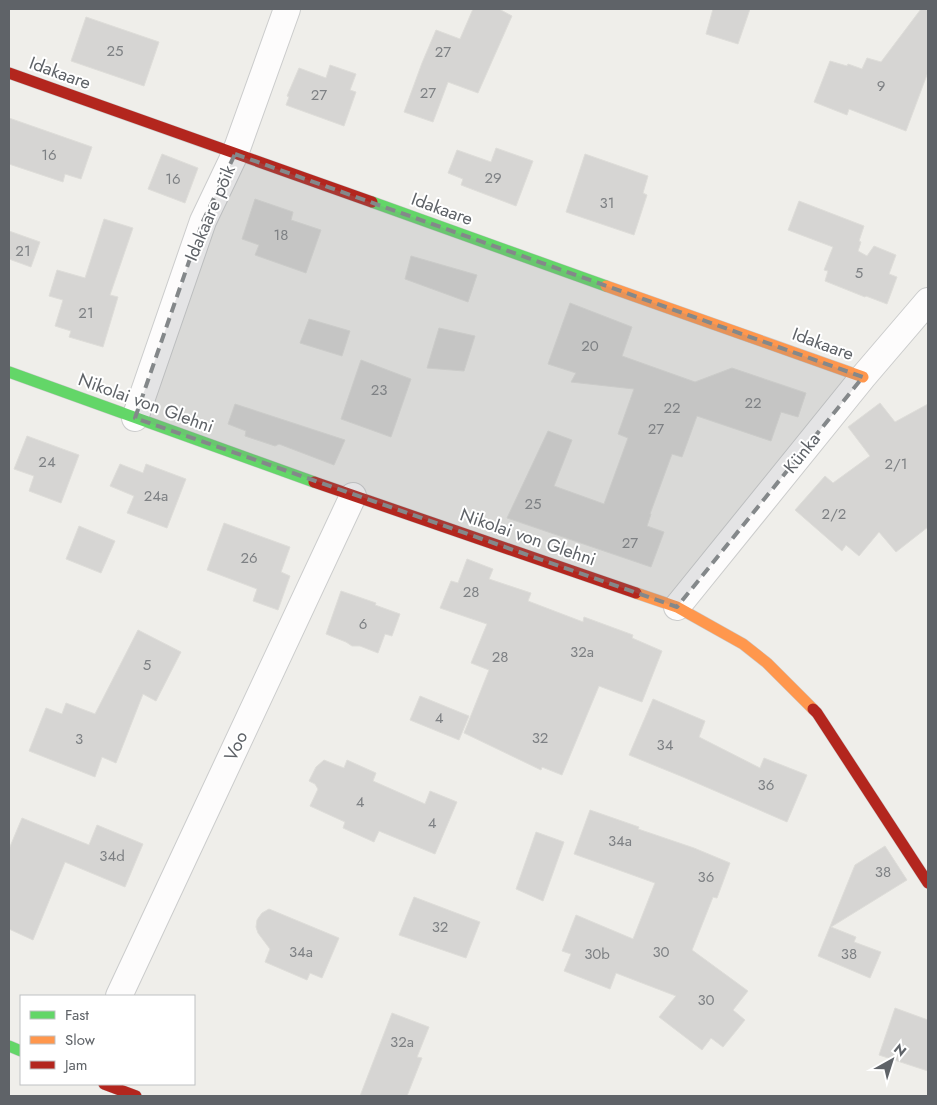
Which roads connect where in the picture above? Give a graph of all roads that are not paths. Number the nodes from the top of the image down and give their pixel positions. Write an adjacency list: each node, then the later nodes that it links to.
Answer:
1 (287, 9): 3 (street, Idakaare põik)
2 (9, 73): 3 (street, Idakaare)
3 (235, 154): 6 (street, Idakaare); 7 (street, Idakaare põik)
4 (928, 301): 6 (street, Künka)
5 (9, 372): 7 (street, Nikolai von Glehni)
6 (863, 377): 9 (street, Künka)
7 (135, 418): 8 (street, Nikolai von Glehni)
8 (353, 496): 9 (street, Nikolai von Glehni); 11 (street, Voo)
9 (677, 607): 10 (street, Nikolai von Glehni)
10 (928, 883)
11 (120, 995)
12 (107, 1085): 13 (street)
13 (136, 1096)

